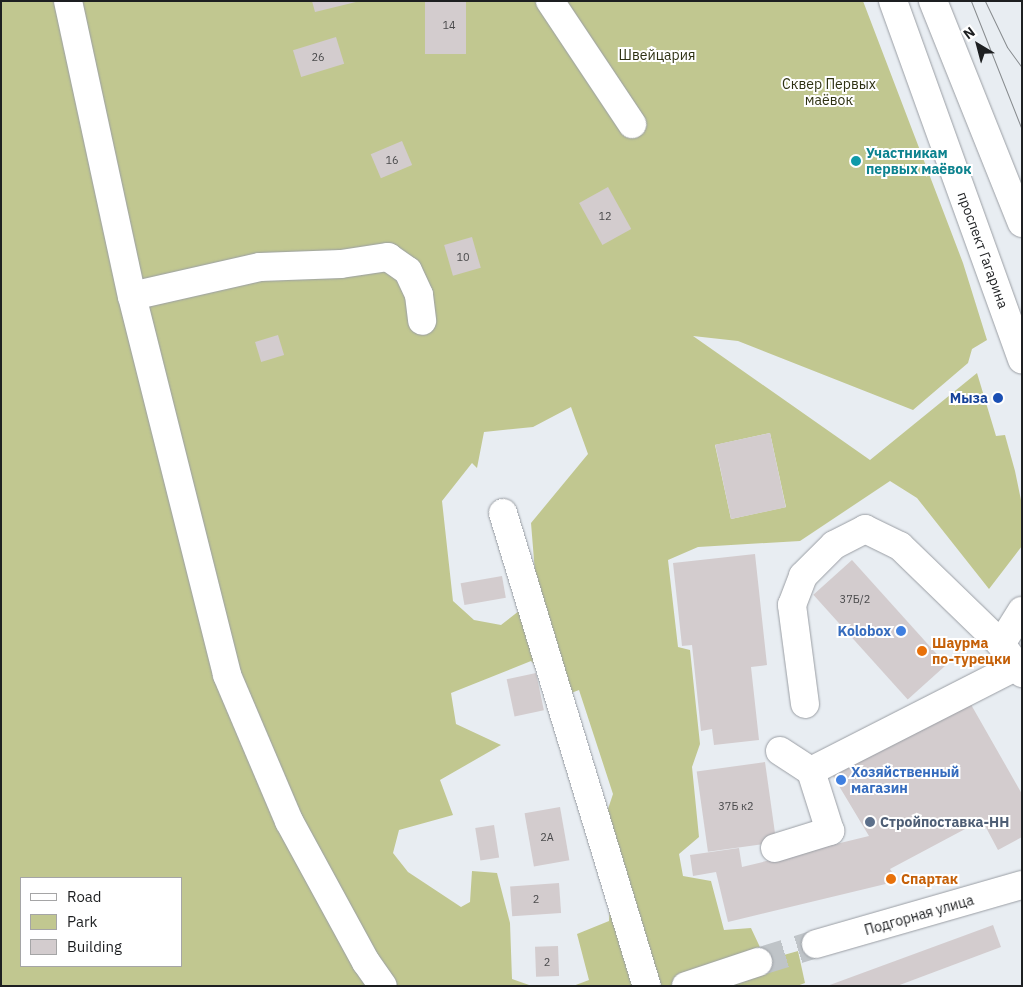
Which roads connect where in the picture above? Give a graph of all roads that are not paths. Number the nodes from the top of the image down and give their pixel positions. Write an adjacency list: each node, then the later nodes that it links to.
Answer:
1 (68, 1): 7 (main road)
2 (550, 1): 5 (main road)
3 (893, 1): 9 (main road, проспект Гагарина)
4 (933, 1): 6 (main road)
5 (632, 124)
6 (1022, 223)
7 (132, 296): 8 (main road); 20 (main road)
8 (422, 322)
9 (1022, 359)
10 (503, 513): 21 (main road)
11 (1022, 612): 12 (main road)
12 (1016, 656): 13 (main road); 15 (main road)
13 (805, 704)
14 (780, 751): 15 (main road)
15 (811, 771): 16 (main road)
16 (775, 848)
17 (1022, 885): 18 (main road, Подгорная улица)
18 (816, 944)
19 (758, 962): 22 (main road)
20 (384, 986)
21 (647, 986)
22 (686, 986)

